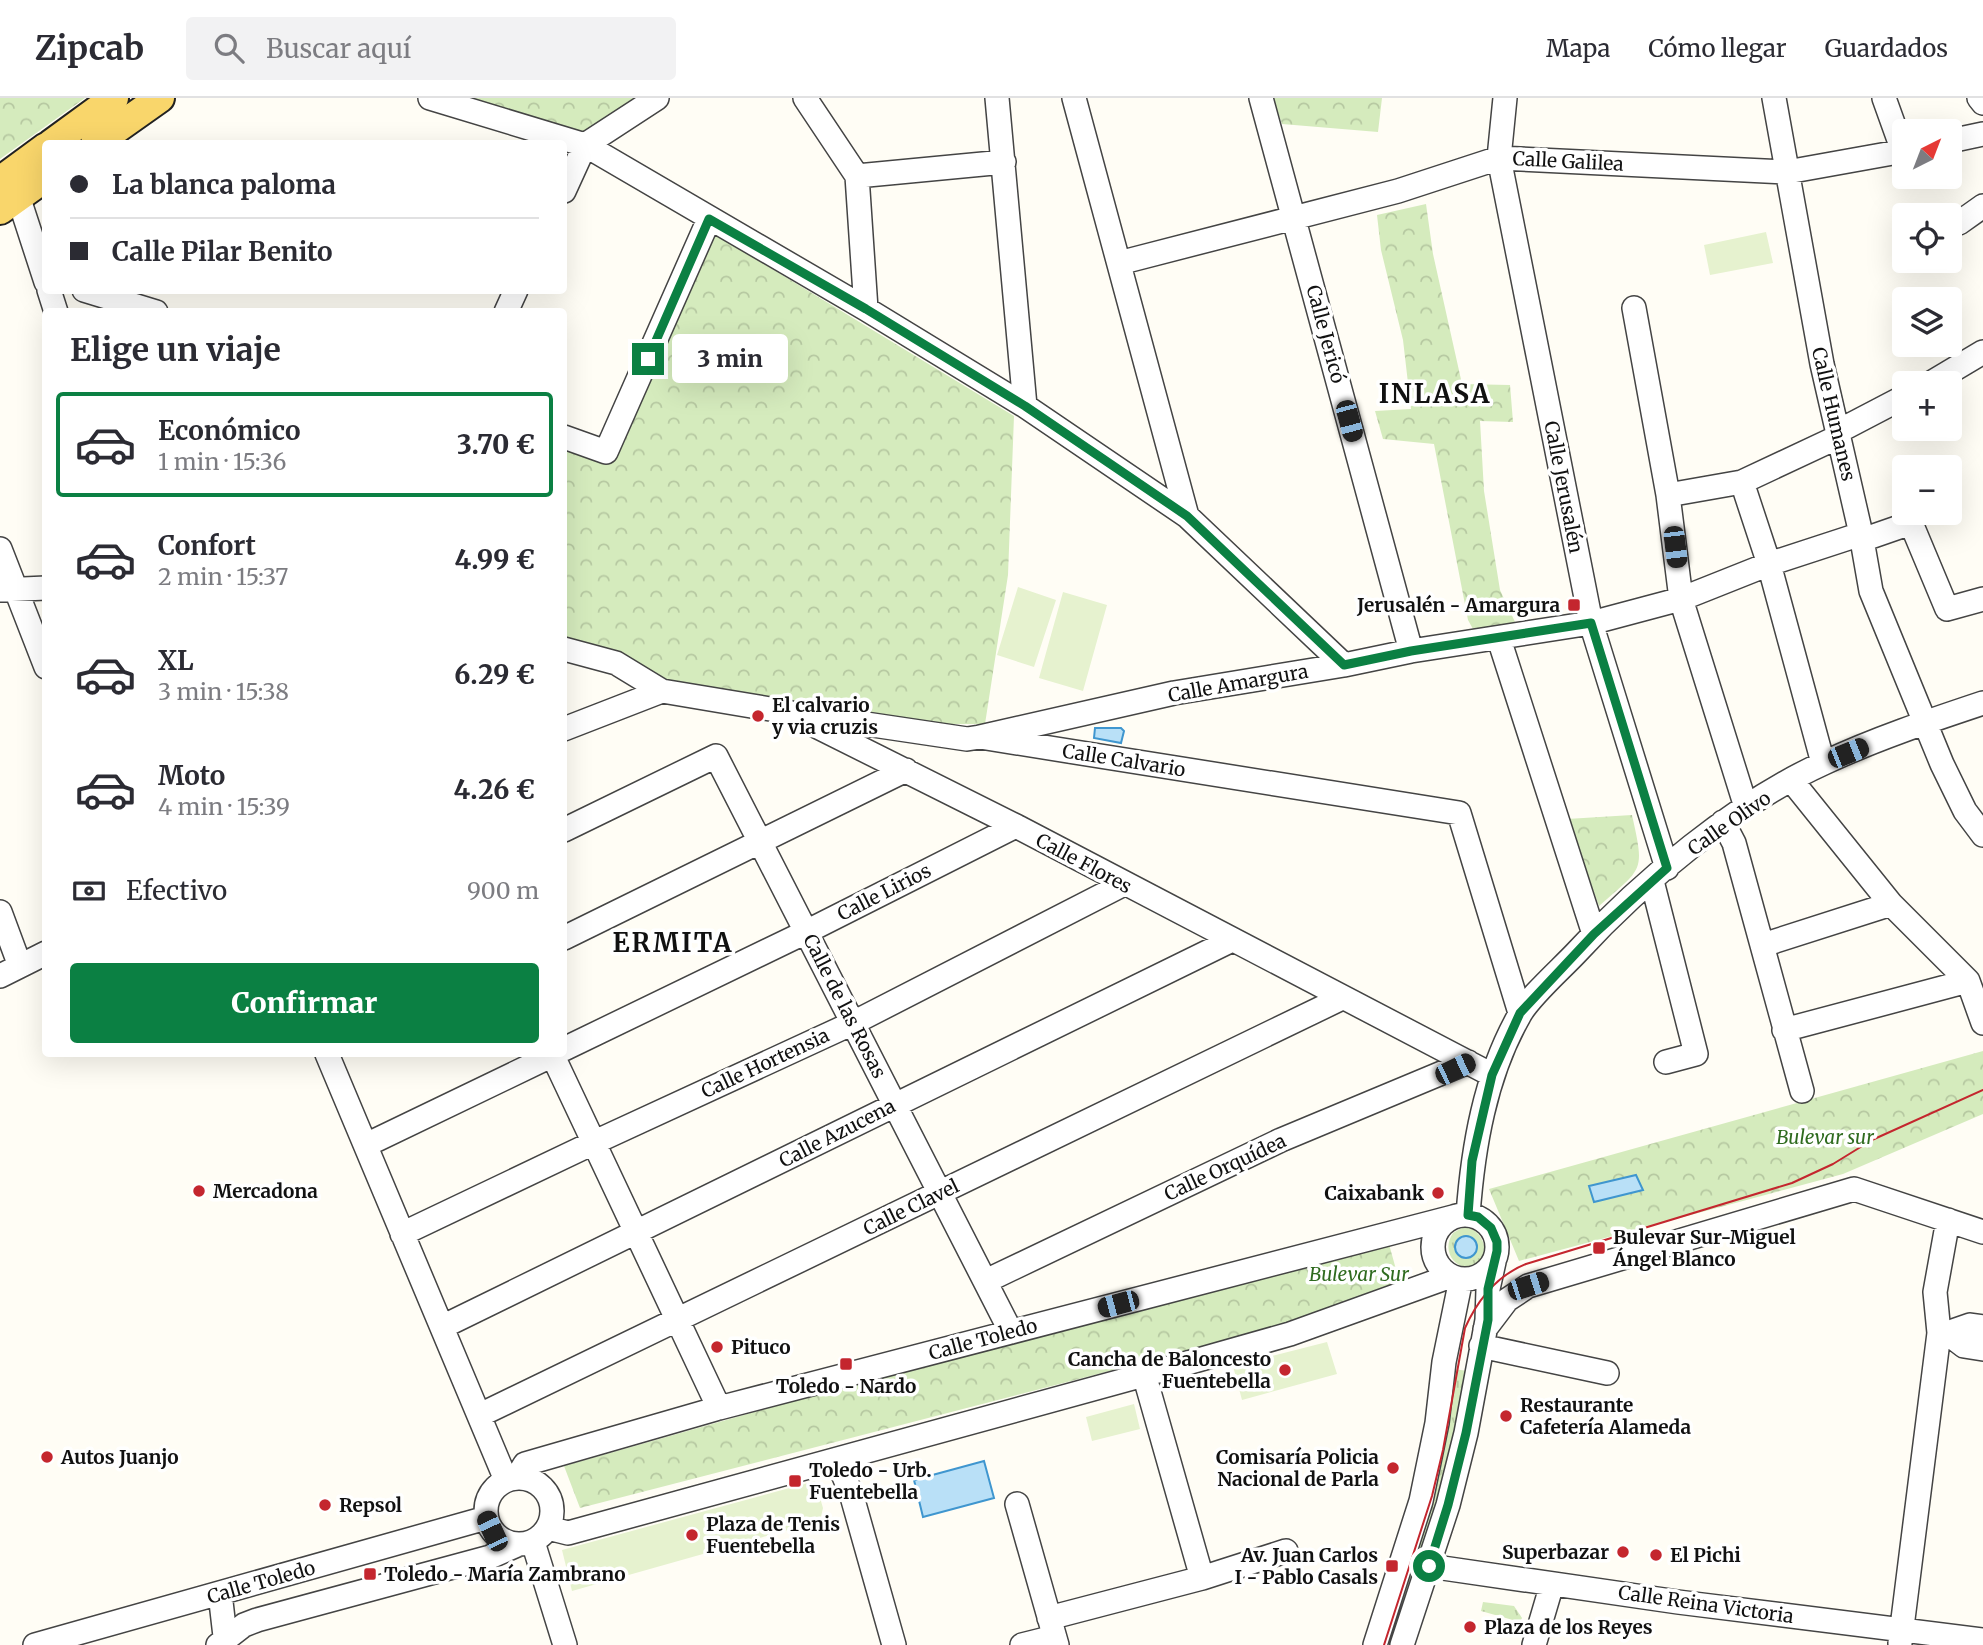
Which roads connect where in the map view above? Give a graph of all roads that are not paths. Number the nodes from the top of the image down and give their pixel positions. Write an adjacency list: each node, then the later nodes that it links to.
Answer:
1 (114, 98): 17 (main road)
2 (160, 98): 18 (main road)
3 (430, 98): 19 (street)
4 (806, 98): 25 (street)
5 (997, 98): 23 (street)
6 (1074, 98): 33 (street)
7 (1261, 98): 30 (street, Calle Jericó)
8 (1505, 98): 22 (street, Calle Jerusalén)
9 (1774, 98): 24 (street, Calle Humanes)
10 (1884, 98): 14 (street)
11 (1979, 98): 13 (street)
12 (652, 99): 19 (street)
13 (1983, 103)
14 (1892, 120)
15 (1983, 134): 16 (street)
16 (1962, 138)
17 (56, 140)
18 (100, 140)
19 (585, 145): 27 (street); 31 (street)
20 (42, 151): 28 (main road)
21 (1892, 153): 24 (street, Calle Galilea)
22 (1499, 158): 24 (street, Calle Galilea); 30 (street, Calle Galilea); 55 (street, Calle Jerusalén)
23 (1004, 162): 25 (street); 42 (street)
24 (1787, 172): 43 (street, Calle Humanes)
25 (857, 176): 38 (street)
26 (42, 178): 28 (main road)
27 (567, 184)
28 (6, 191): 34 (street)
29 (1983, 206): 32 (street)
30 (1294, 217): 33 (street, Calle Galilea); 58 (street, Calle Jericó)
31 (709, 219): 38 (street); 44 (street)
32 (1962, 221)
33 (1119, 263): 47 (street)
34 (42, 273)
35 (98, 294): 36 (street)
36 (143, 308)
37 (1634, 308): 46 (street)
38 (866, 309): 42 (street)
39 (1983, 352): 40 (street)
40 (1951, 371)
41 (1892, 404): 43 (street)
42 (1025, 406): 47 (street)
43 (1838, 435): 45 (street); 48 (street, Calle Humanes)
44 (567, 438)
45 (1742, 482): 46 (street); 50 (street)
46 (1668, 495): 53 (street)
47 (1187, 516): 60 (street)
48 (1861, 537): 50 (street, Calle Amargura); 54 (street, Calle Amargura); 64 (street, Calle Humanes)
49 (0, 550): 52 (street)
50 (1769, 564): 53 (street, Calle Amargura); 67 (street)
51 (42, 588): 52 (street)
52 (7, 590): 59 (street)
53 (1681, 599): 55 (street, Calle Amargura); 70 (street)
54 (1983, 599)
55 (1591, 623): 56 (street, Calle Amargura); 76 (street, Calle Jerusalén)
56 (1499, 639): 58 (street, Calle Amargura); 81 (street)
57 (567, 650): 61 (street)
58 (1411, 651): 60 (street, Calle Amargura)
59 (42, 659)
60 (1344, 665): 66 (street, Calle Amargura)
61 (662, 691): 63 (street, Calle Flores); 65 (street)
62 (1983, 703): 64 (street, Calle Olivo)
63 (788, 712): 66 (street, Calle Calvario); 68 (street, Calle Flores)
64 (1923, 722): 67 (street, Calle Olivo); 74 (street, Calle Humanes)
65 (567, 728)
66 (980, 737): 89 (street, Calle Calvario)
67 (1823, 763): 69 (street, Calle Olivo)
68 (906, 770): 72 (street, Calle Flores); 75 (street)
69 (1792, 780): 70 (street, Calle Olivo); 78 (street)
70 (1746, 807): 71 (street, Calle Olivo)
71 (1723, 822): 76 (street, Calle Olivo); 84 (street)
72 (1016, 826): 77 (street, Calle Flores); 80 (street, Calle Lirios)
73 (567, 829): 75 (street, Calle de las Rosas)
74 (1983, 835)
75 (761, 842): 80 (street, Calle de las Rosas); 82 (street)
76 (1660, 875): 81 (street, Calle Olivo); 98 (street, Calle Jerusalén)
77 (1124, 884): 83 (street, Calle Flores); 90 (street, Calle Hortensia)
78 (1891, 904): 84 (street); 87 (street)
79 (0, 912): 86 (street)
80 (806, 932): 90 (street, Calle de las Rosas); 93 (street, Calle Lirios)
81 (1594, 934): 89 (street, Calle Olivo)
82 (567, 937)
83 (1232, 940): 88 (street, Calle Flores); 101 (street, Calle Azucena)
84 (1763, 945): 92 (street)
85 (42, 955): 86 (street)
86 (10, 971)
87 (1968, 981): 91 (street); 92 (street)
88 (1342, 998): 97 (street, Calle Flores); 104 (street, Calle Clavel)
89 (1520, 1013): 99 (street, Calle Olivo)
90 (853, 1023): 101 (street, Calle de las Rosas); 102 (street, Calle Hortensia)
91 (1983, 1023)
92 (1784, 1030): 100 (street)
93 (567, 1048)
94 (328, 1057): 103 (street)
95 (548, 1057): 103 (street, Calle Lirios)
96 (558, 1057): 102 (street)
97 (1468, 1062): 99 (street, Calle Flores); 112 (street, Calle Orquídea)
98 (1666, 1062)
99 (1492, 1075): 105 (street, Calle Olivo)
100 (1802, 1091)
101 (895, 1104): 104 (street, Calle de las Rosas); 108 (street, Calle Azucena)
102 (593, 1143): 108 (street); 109 (street, Calle Hortensia)
103 (366, 1145): 109 (street)
104 (939, 1194): 112 (street, Calle de las Rosas); 113 (street, Calle Clavel)
105 (1463, 1215): 110 (street); 111 (street); 116 (street, Calle Toledo)
106 (1948, 1220): 107 (street); 117 (street); 118 (street)
107 (1983, 1232)
108 (636, 1233): 113 (street); 114 (street, Calle Azucena)
109 (402, 1234): 114 (street)
110 (1494, 1262): 111 (street); 118 (street)
111 (1456, 1278): 121 (street); 142 (street)
112 (986, 1280): 116 (street, Calle de las Rosas)
113 (678, 1320): 122 (street); 123 (street, Calle Clavel)
114 (442, 1327): 123 (street)
115 (1983, 1327): 117 (street)
116 (1012, 1332): 122 (street, Calle Toledo)
117 (1943, 1333): 119 (street); 135 (street)
118 (1483, 1337): 120 (street); 130 (street)
119 (1983, 1349)
120 (1607, 1373)
121 (1144, 1374): 124 (street); 131 (street)
122 (719, 1408): 125 (street, Calle Toledo)
123 (480, 1415): 125 (street)
124 (837, 1460): 128 (street); 140 (street)
125 (511, 1478): 127 (street); 128 (street)
126 (1017, 1504): 134 (street)
127 (486, 1518): 128 (street); 133 (street, Calle Toledo)
128 (533, 1538): 137 (street); 139 (street)
129 (1286, 1551): 131 (street)
130 (1429, 1566): 132 (street, Calle Reina Victoria); 143 (street)
131 (1202, 1578): 134 (street)
132 (1552, 1584): 135 (street, Calle Reina Victoria); 144 (street)
133 (220, 1593): 137 (street); 138 (street, Calle Toledo)
134 (1053, 1633): 141 (street)
135 (1900, 1637): 136 (street, Calle Reina Victoria)
136 (1983, 1640)
137 (223, 1644)
138 (35, 1645)
139 (565, 1645)
140 (894, 1645)
141 (1022, 1645)
142 (1375, 1645)
143 (1402, 1645)
144 (1534, 1645)

